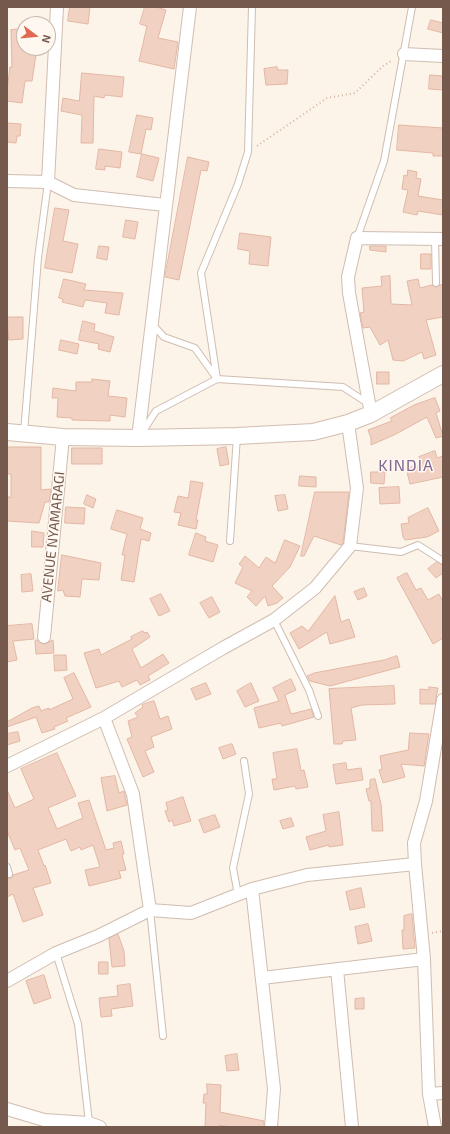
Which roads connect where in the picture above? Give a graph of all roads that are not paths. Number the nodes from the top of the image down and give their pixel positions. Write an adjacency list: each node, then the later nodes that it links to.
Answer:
1 (57, 7): 8 (street)
2 (190, 7): 9 (street)
3 (252, 7): 15 (lane)
4 (412, 7): 5 (lane)
5 (404, 54): 6 (street); 10 (lane)
6 (443, 56)
7 (7, 181): 8 (street)
8 (48, 182): 9 (street); 19 (lane)
9 (165, 205): 13 (street)
10 (357, 238): 11 (street); 16 (street)
11 (439, 240): 12 (lane)
12 (436, 283)
13 (152, 324): 15 (lane); 22 (street)
14 (442, 377): 16 (street)
15 (217, 379): 16 (lane); 22 (lane)
16 (370, 409): 17 (street)
17 (348, 423): 20 (street); 24 (street)
18 (7, 432): 19 (street)
19 (24, 433): 21 (street)
20 (237, 436): 22 (street); 23 (lane)
21 (63, 438): 22 (street); 27 (street, AVENUE NYAMARAGI)
22 (138, 438)
23 (230, 541)
24 (350, 546): 25 (lane); 26 (street)
25 (443, 560)
26 (274, 620): 29 (lane); 30 (street)
27 (44, 636)
28 (443, 700): 33 (street)
29 (318, 716)
30 (104, 718): 32 (street); 38 (street)
31 (244, 761): 37 (lane)
32 (7, 766)
33 (415, 864): 36 (street); 40 (street)
34 (7, 867): 35 (lane)
35 (9, 874)
36 (252, 889): 37 (street); 42 (street)
37 (238, 895): 38 (street)
38 (150, 910): 39 (street); 44 (lane)
39 (56, 953): 43 (street); 48 (lane)
40 (424, 958): 41 (street); 46 (street)
41 (337, 969): 42 (street); 50 (street)
42 (262, 978): 49 (street)
43 (7, 981)
44 (163, 1036)
45 (443, 1093): 46 (street)
46 (429, 1094): 51 (street)
47 (7, 1109): 48 (street)
48 (94, 1125)
49 (271, 1127)
50 (352, 1127)
51 (435, 1127)

